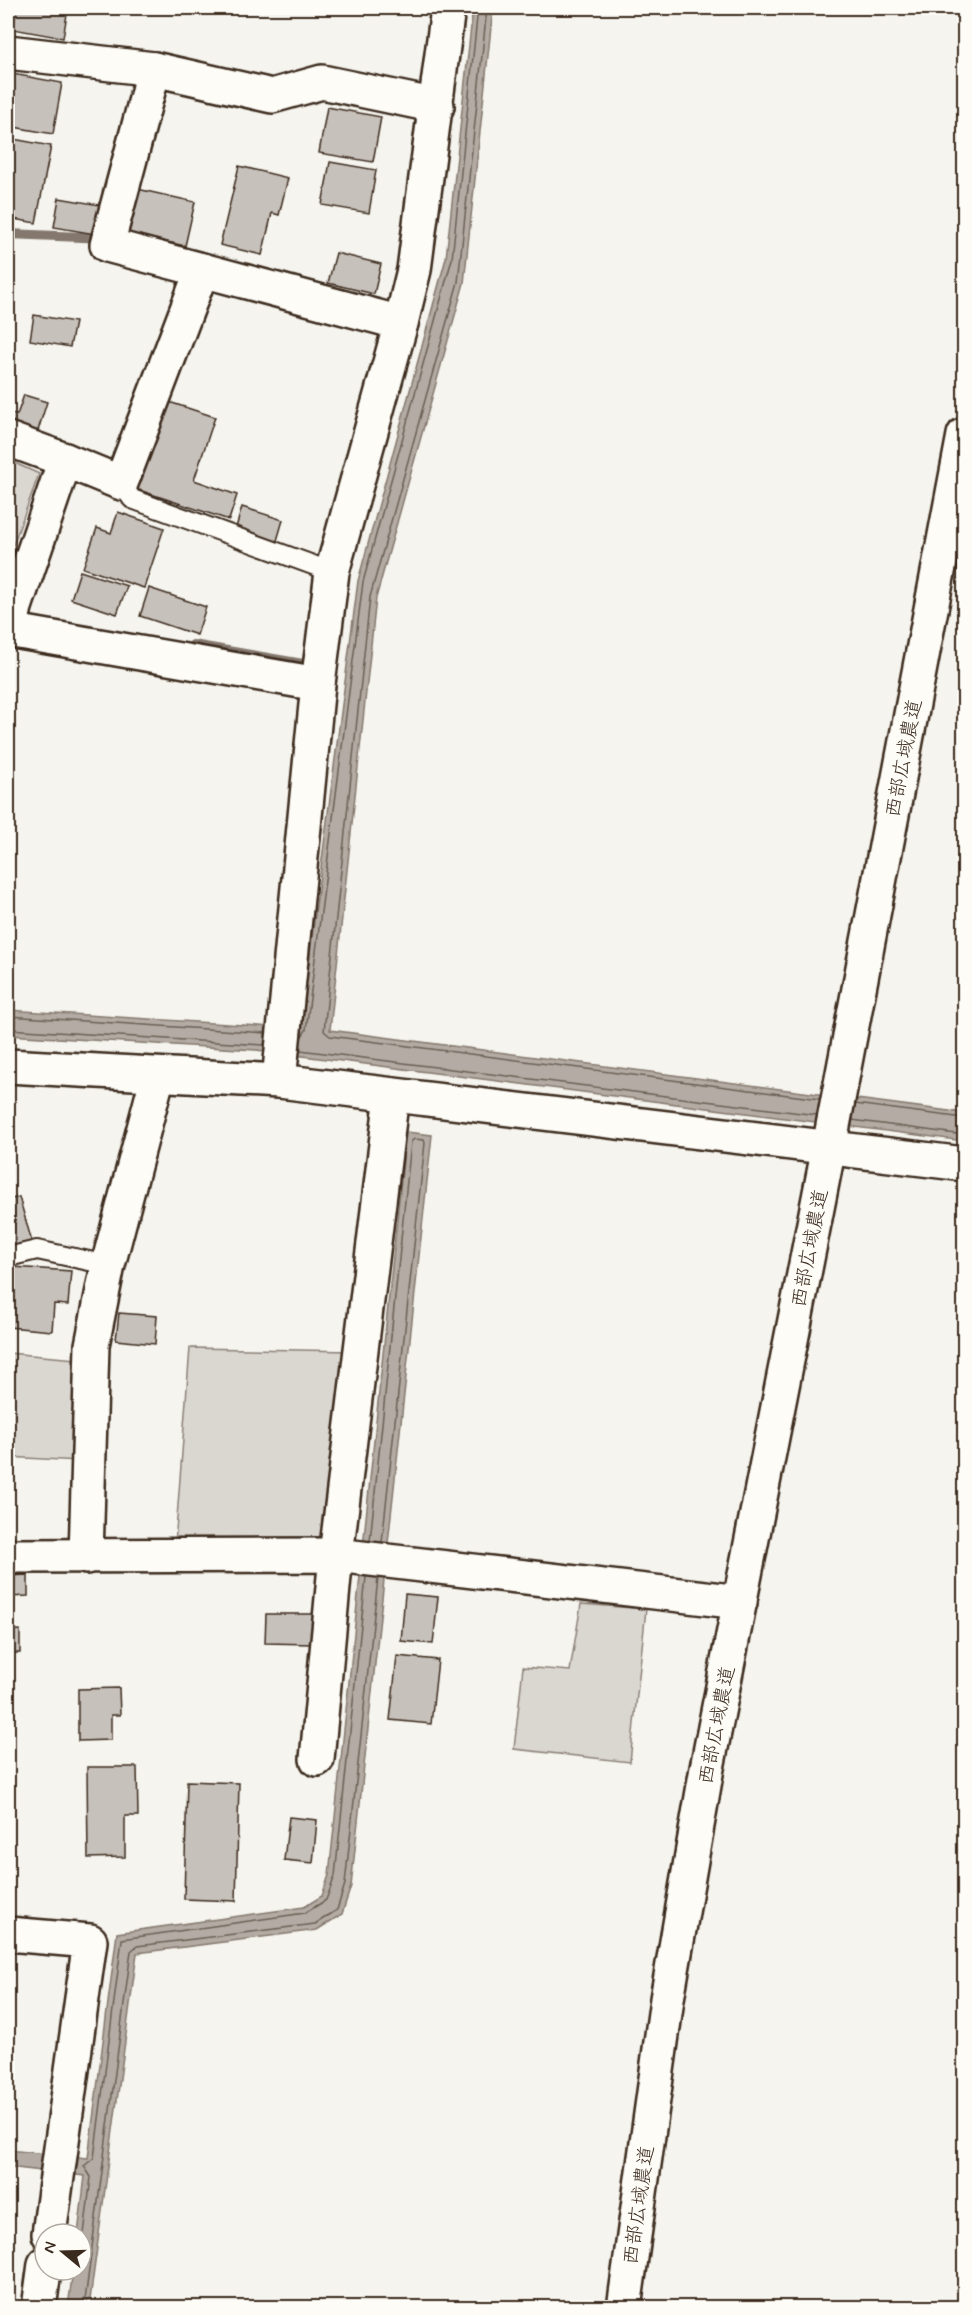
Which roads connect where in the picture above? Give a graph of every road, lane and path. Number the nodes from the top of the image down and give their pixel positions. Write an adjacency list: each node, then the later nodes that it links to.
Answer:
1 (448, 8): 4 (street)
2 (8, 52): 3 (street)
3 (154, 69): 4 (street); 5 (street)
4 (437, 106): 6 (street)
5 (202, 270): 6 (street); 10 (street)
6 (401, 323): 11 (street)
7 (964, 435): 18 (street, 西部広域農道)
8 (8, 439): 9 (street)
9 (65, 460): 10 (street); 12 (street)
10 (121, 483): 11 (lane)
11 (332, 572): 13 (street)
12 (9, 630): 13 (street)
13 (318, 684): 15 (street)
14 (8, 1066): 16 (street)
15 (280, 1073): 16 (street); 17 (street)
16 (158, 1075): 21 (street)
17 (392, 1095): 18 (street); 23 (street)
18 (829, 1147): 19 (street); 25 (street, 西部広域農道)
19 (964, 1164)
20 (8, 1257): 21 (lane)
21 (108, 1265): 24 (street)
22 (8, 1556): 24 (street)
23 (343, 1556): 24 (street); 25 (street); 26 (street)
24 (86, 1557)
25 (740, 1602): 31 (street, 西部広域農道)
26 (317, 1760)
27 (8, 1934): 28 (street)
28 (51, 2222)
29 (42, 2282): 30 (street)
30 (39, 2307)
31 (624, 2307)

